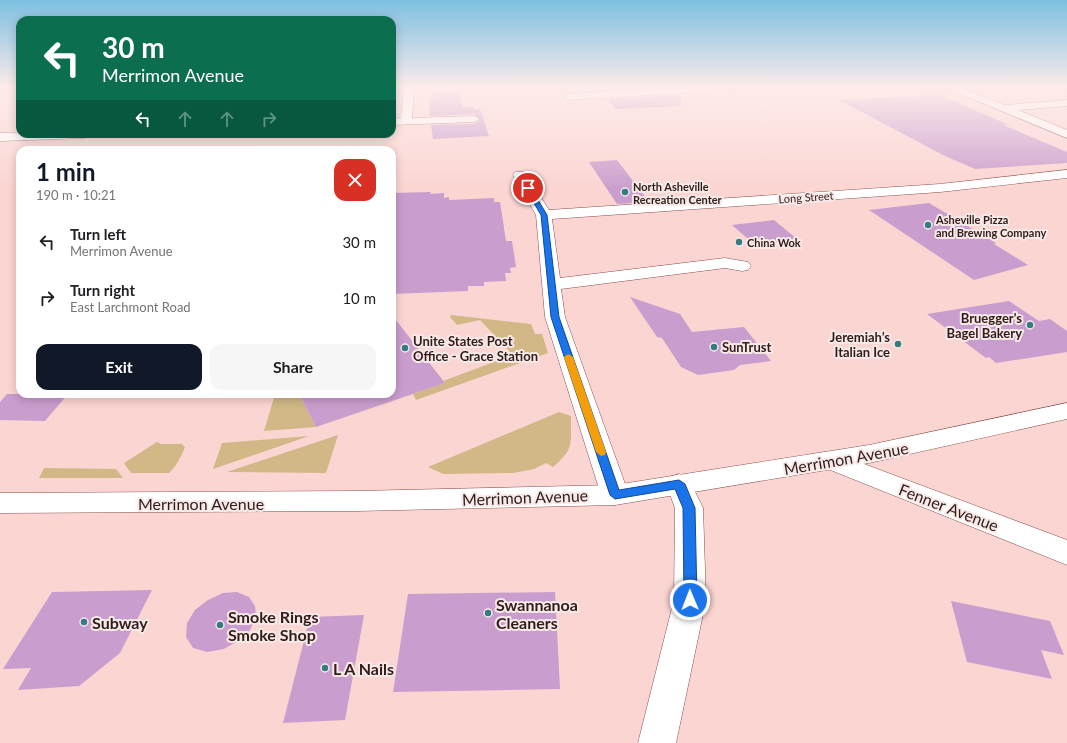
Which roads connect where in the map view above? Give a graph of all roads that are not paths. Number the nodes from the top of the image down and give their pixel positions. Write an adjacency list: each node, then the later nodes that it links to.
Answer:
1 (396, 122): 2 (street)
2 (406, 122): 3 (street)
3 (413, 122)
4 (1037, 122): 5 (street)
5 (1067, 134)
6 (16, 136): 7 (street)
7 (0, 137)
8 (1067, 174): 10 (street, Long Street)
9 (520, 175): 10 (street)
10 (544, 215): 12 (street)
11 (742, 266): 12 (street)
12 (551, 285): 16 (street)
13 (1067, 411): 14 (street, Merrimon Avenue)
14 (832, 461): 15 (street, Merrimon Avenue); 18 (street, Fenner Avenue)
15 (679, 484): 16 (street, Merrimon Avenue); 19 (street)
16 (615, 495): 17 (street, Merrimon Avenue)
17 (0, 503)
18 (1067, 553)
19 (657, 743)

